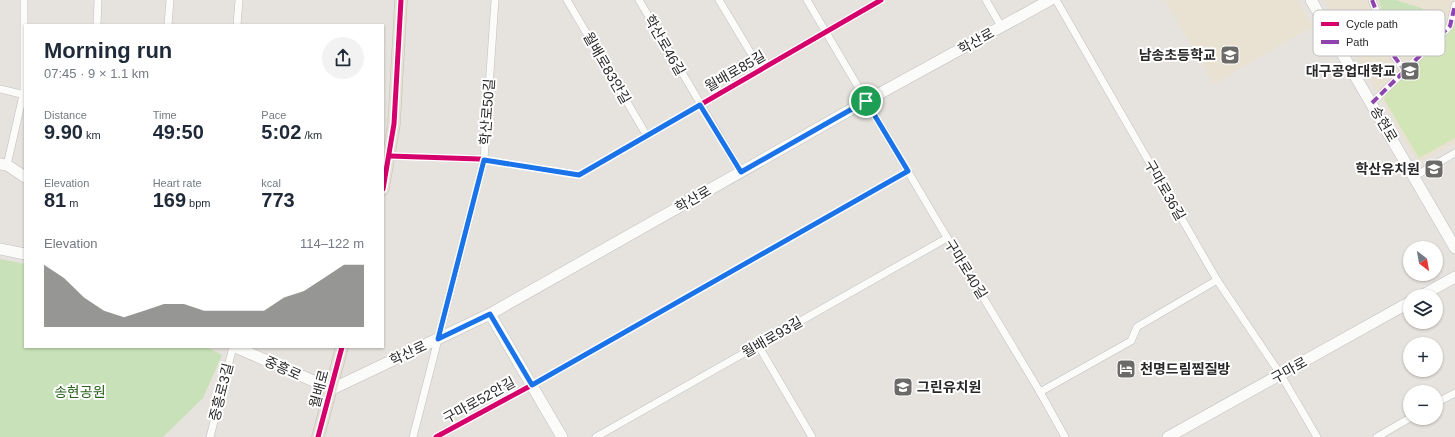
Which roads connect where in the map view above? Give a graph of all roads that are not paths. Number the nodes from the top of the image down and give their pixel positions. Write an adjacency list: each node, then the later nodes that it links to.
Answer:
1 (24, 0): 32 (street)
2 (98, 0): 20 (street)
3 (170, 0): 21 (street)
4 (239, 0): 22 (street)
5 (401, 0): 38 (main road)
6 (495, 0): 39 (street, 학산로50길)
7 (567, 0): 36 (street, 월배로83안길)
8 (639, 0): 35 (street, 학산로46길)
9 (719, 0): 29 (street)
10 (807, 0): 25 (street, 구마로40길)
11 (881, 0): 25 (street, 월배로85길)
12 (986, 0): 23 (street)
13 (1050, 0): 23 (main road, 학산로)
14 (1056, 0): 51 (street, 구마로36길)
15 (1311, 0): 18 (main road, 송현로)
16 (1372, 0): 19 (street)
17 (1455, 5): 24 (street)
18 (1317, 10)
19 (1376, 10)
20 (97, 24)
21 (168, 24)
22 (237, 24)
23 (1001, 26): 33 (main road, 학산로)
24 (1445, 31)
25 (827, 32): 29 (street, 월배로85길); 33 (street, 구마로40길)
26 (1344, 56): 34 (main road, 송현로)
27 (1394, 56): 30 (street)
28 (1419, 56): 30 (street)
29 (761, 70): 35 (street, 월배로85길)
30 (1404, 70): 34 (street)
31 (0, 89): 32 (street)
32 (24, 95): 40 (street)
33 (866, 101): 41 (street, 구마로40길); 42 (main road, 학산로)
34 (1372, 103): 44 (main road, 송현로)
35 (700, 105): 36 (street, 월배로85길); 42 (street, 학산로46길)
36 (647, 136): 39 (street, 월배로85길)
37 (1455, 153): 44 (street)
38 (390, 156): 39 (street, 월배로85길); 45 (main road)
39 (484, 160): 55 (street, 학산로50길)
40 (3, 165): 43 (main road)
41 (908, 171): 46 (street, 구마로40길); 61 (street, 구마로52안길)
42 (741, 172): 54 (main road, 학산로)
43 (24, 176)
44 (1415, 176): 48 (main road, 송현로)
45 (384, 183)
46 (948, 238): 56 (street, 월배로93길); 63 (street, 구마로40길)
47 (0, 248): 49 (main road)
48 (1455, 248)
49 (24, 254)
50 (1455, 277): 52 (main road)
51 (1217, 280): 60 (street, 구마로36길); 63 (street)
52 (1434, 289)
53 (1403, 306): 60 (main road, 구마로)
54 (490, 314): 55 (main road, 학산로); 61 (main road)
55 (438, 339): 62 (main road, 학산로); 69 (street, 학산로50길)
56 (758, 345): 72 (street, 월배로93길); 73 (street)
57 (234, 348): 67 (street, 중흥로3길)
58 (342, 348): 62 (main road, 월배로)
59 (248, 350): 62 (main road, 중흥로)
60 (1281, 375): 75 (main road, 구마로); 76 (street, 구마로36길)
61 (532, 385): 70 (street, 구마로52안길); 71 (main road)
62 (332, 390): 68 (main road, 월배로)
63 (1040, 392): 74 (street, 구마로40길)
64 (1455, 393): 65 (street)
65 (1443, 399)
66 (1403, 422): 77 (street)
67 (210, 437)
68 (318, 437)
69 (413, 437)
70 (436, 437)
71 (562, 437)
72 (596, 437)
73 (812, 437)
74 (1065, 437)
75 (1168, 437)
76 (1317, 437)
77 (1377, 437)

